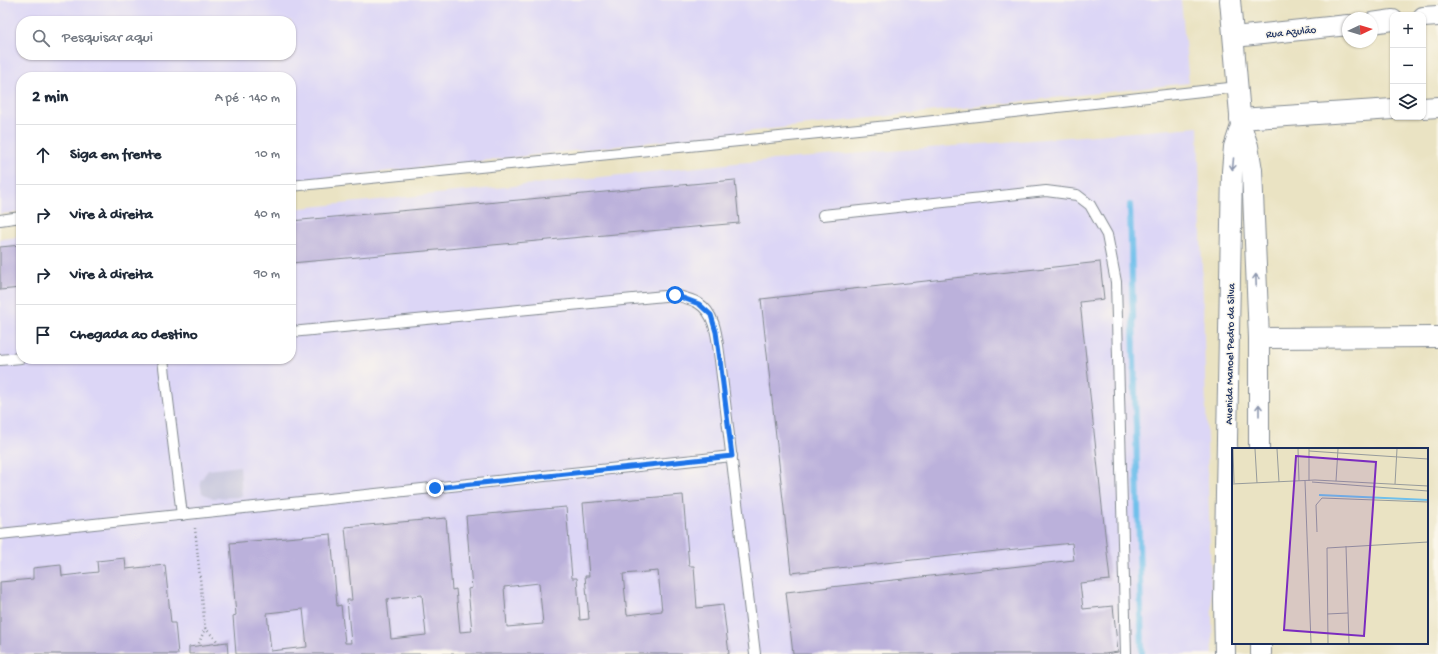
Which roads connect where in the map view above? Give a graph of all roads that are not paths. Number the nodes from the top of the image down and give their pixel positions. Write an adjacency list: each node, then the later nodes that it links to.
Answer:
1 (1230, 0): 7 (street, Avenida Manoel Pedro da Silva)
2 (1438, 16): 3 (street)
3 (1426, 17)
4 (1390, 20): 5 (street)
5 (1378, 22)
6 (1342, 26): 7 (street, Rua Azulão)
7 (1234, 37): 8 (street, Avenida Manoel Pedro da Silva)
8 (1238, 87): 12 (street, Avenida Manoel Pedro da Silva); 13 (lane)
9 (1438, 107): 10 (street)
10 (1426, 108)
11 (1390, 109): 12 (street)
12 (1240, 123): 19 (street, Avenida Manoel Pedro da Silva, one-way to 12); 27 (street, Avenida Manoel Pedro da Silva, one-way to 27)
13 (296, 185)
14 (823, 214): 29 (lane)
15 (16, 218): 16 (lane)
16 (0, 220)
17 (296, 332): 24 (lane)
18 (1438, 337): 19 (street)
19 (1259, 338): 23 (street, Avenida Manoel Pedro da Silva, one-way to 19)
20 (16, 358): 21 (lane)
21 (0, 360)
22 (164, 364): 25 (lane)
23 (1260, 448)
24 (732, 456): 25 (lane); 28 (lane)
25 (182, 515): 26 (lane)
26 (0, 534)
27 (1229, 600): 30 (street, Avenida Manoel Pedro da Silva)
28 (755, 654)
29 (1126, 654)
30 (1225, 654)

